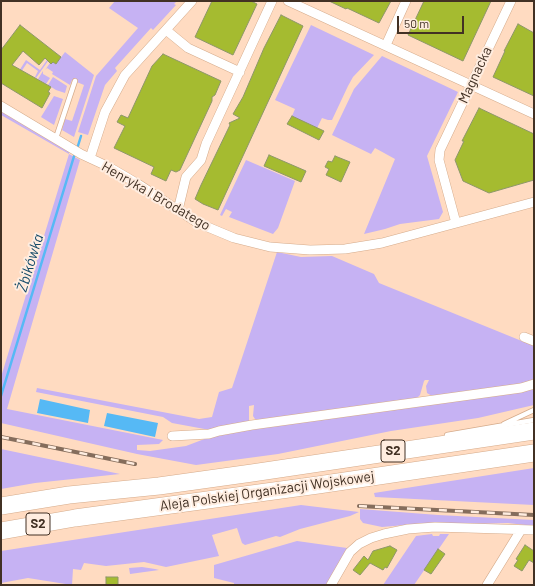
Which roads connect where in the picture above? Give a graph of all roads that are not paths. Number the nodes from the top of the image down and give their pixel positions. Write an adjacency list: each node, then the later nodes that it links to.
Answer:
1 (192, 1): 6 (street)
2 (272, 1): 8 (street)
3 (288, 1): 7 (street)
4 (406, 1): 7 (street)
5 (511, 1): 10 (street, Magnacka)
6 (166, 30): 8 (street); 14 (street)
7 (386, 45): 10 (street)
8 (240, 72): 16 (street)
9 (75, 80): 13 (lane)
10 (471, 84): 12 (street); 17 (street, Magnacka)
11 (1, 106): 13 (street, Henryka I Brodatego)
12 (534, 114)
13 (56, 138): 14 (street, Henryka I Brodatego)
14 (90, 158): 16 (street, Henryka I Brodatego)
15 (534, 202): 17 (street, Henryka I Brodatego)
16 (178, 210): 17 (street, Henryka I Brodatego)
17 (456, 223)
18 (524, 337): 19 (street)
19 (534, 341)
20 (534, 384): 25 (street)
21 (534, 410): 23 (lane)
22 (534, 420): 23 (lane)
23 (498, 426): 26 (lane)
24 (534, 431): 28 (highway, Aleja Polskiej Organizacji Wojskowej / S2)
25 (172, 436)
26 (439, 437)
27 (402, 444): 28 (lane)
28 (380, 453): 30 (highway, Aleja Polskiej Organizacji Wojskowej / S2)
29 (534, 453): 31 (highway, Aleja Polskiej Organizacji Wojskowej / S2)
30 (1, 506)
31 (1, 530)
32 (521, 530): 33 (street); 34 (street); 35 (street)
33 (534, 530)
34 (331, 585)
35 (487, 585)

